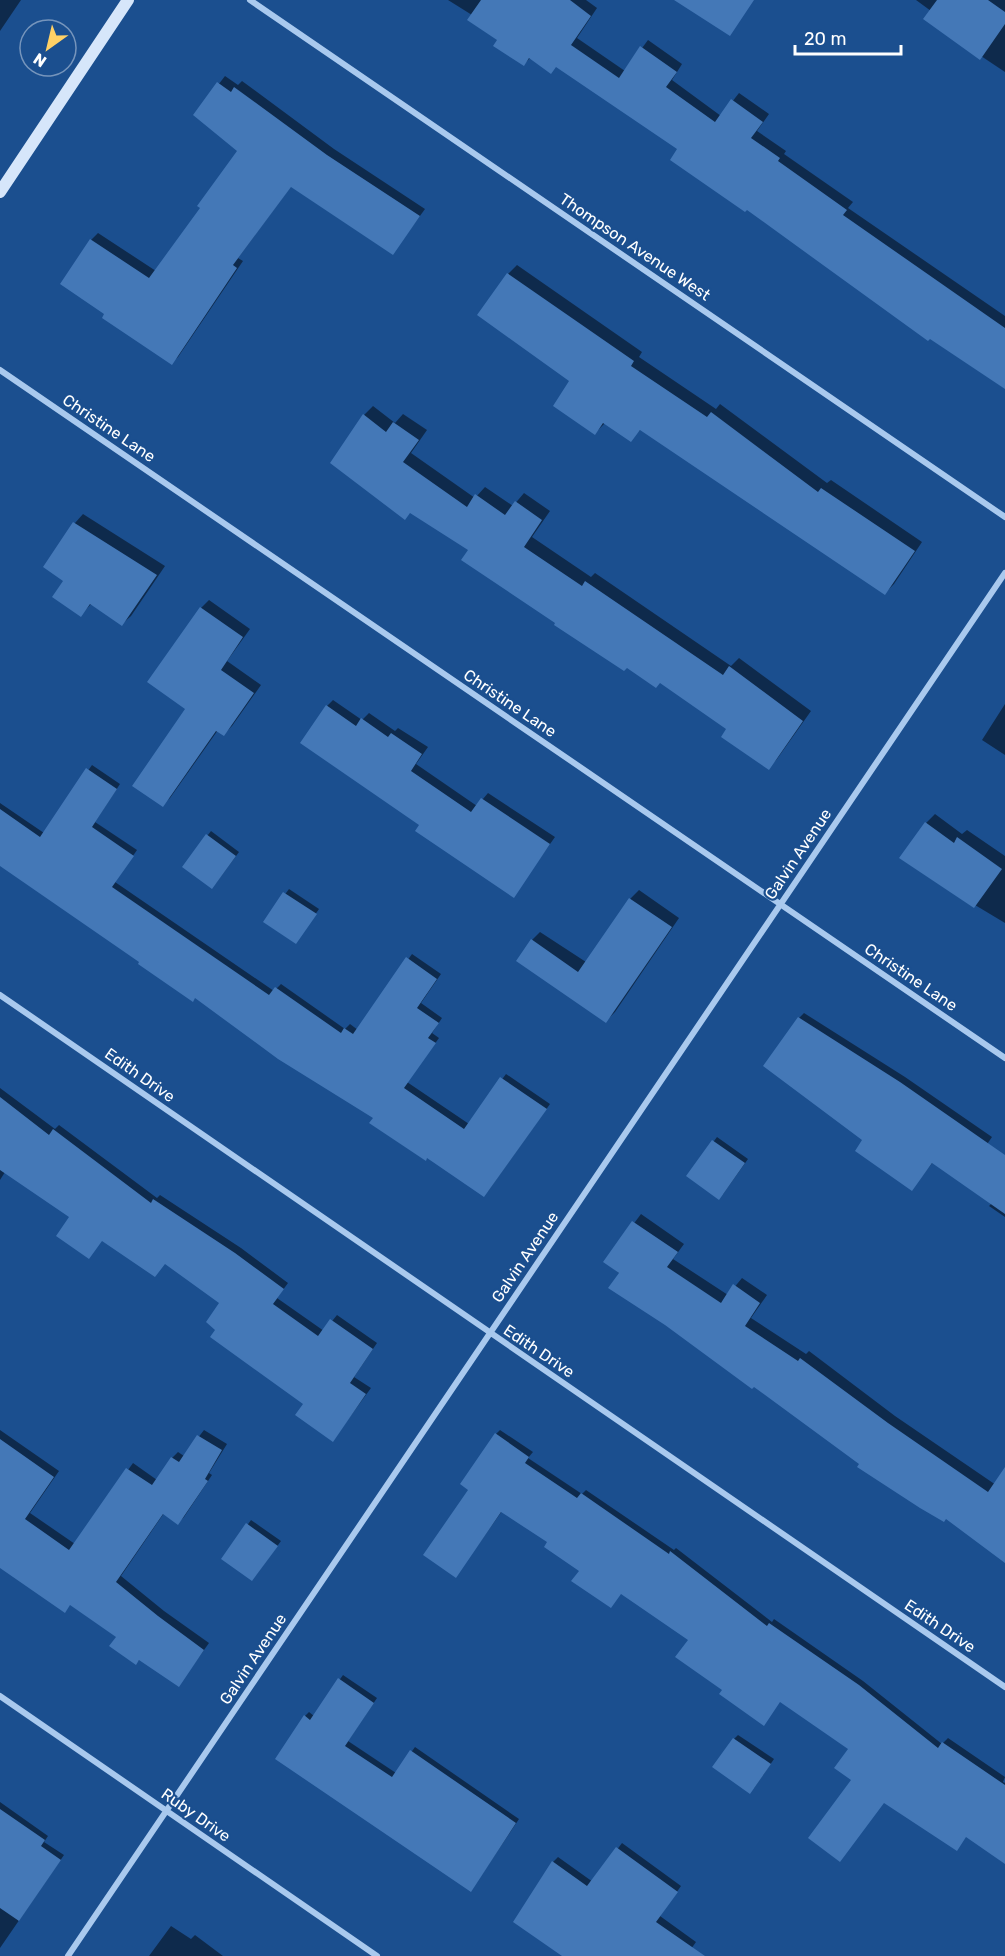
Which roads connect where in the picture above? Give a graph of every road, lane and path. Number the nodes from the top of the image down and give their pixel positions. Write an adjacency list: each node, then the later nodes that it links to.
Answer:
1 (128, 0): 3 (street)
2 (250, 0): 5 (street, Thompson Avenue West)
3 (0, 192)
4 (0, 370): 7 (street, Christine Lane)
5 (1005, 517)
6 (1005, 573): 7 (street, Galvin Avenue)
7 (780, 904): 9 (street, Christine Lane); 10 (street, Galvin Avenue)
8 (0, 994): 10 (street, Edith Drive)
9 (1005, 1058)
10 (490, 1333): 11 (street, Edith Drive); 13 (street, Galvin Avenue)
11 (1005, 1687)
12 (0, 1696): 13 (street, Ruby Drive)
13 (166, 1811): 14 (street, Galvin Avenue); 15 (street, Ruby Drive)
14 (68, 1956)
15 (377, 1956)

